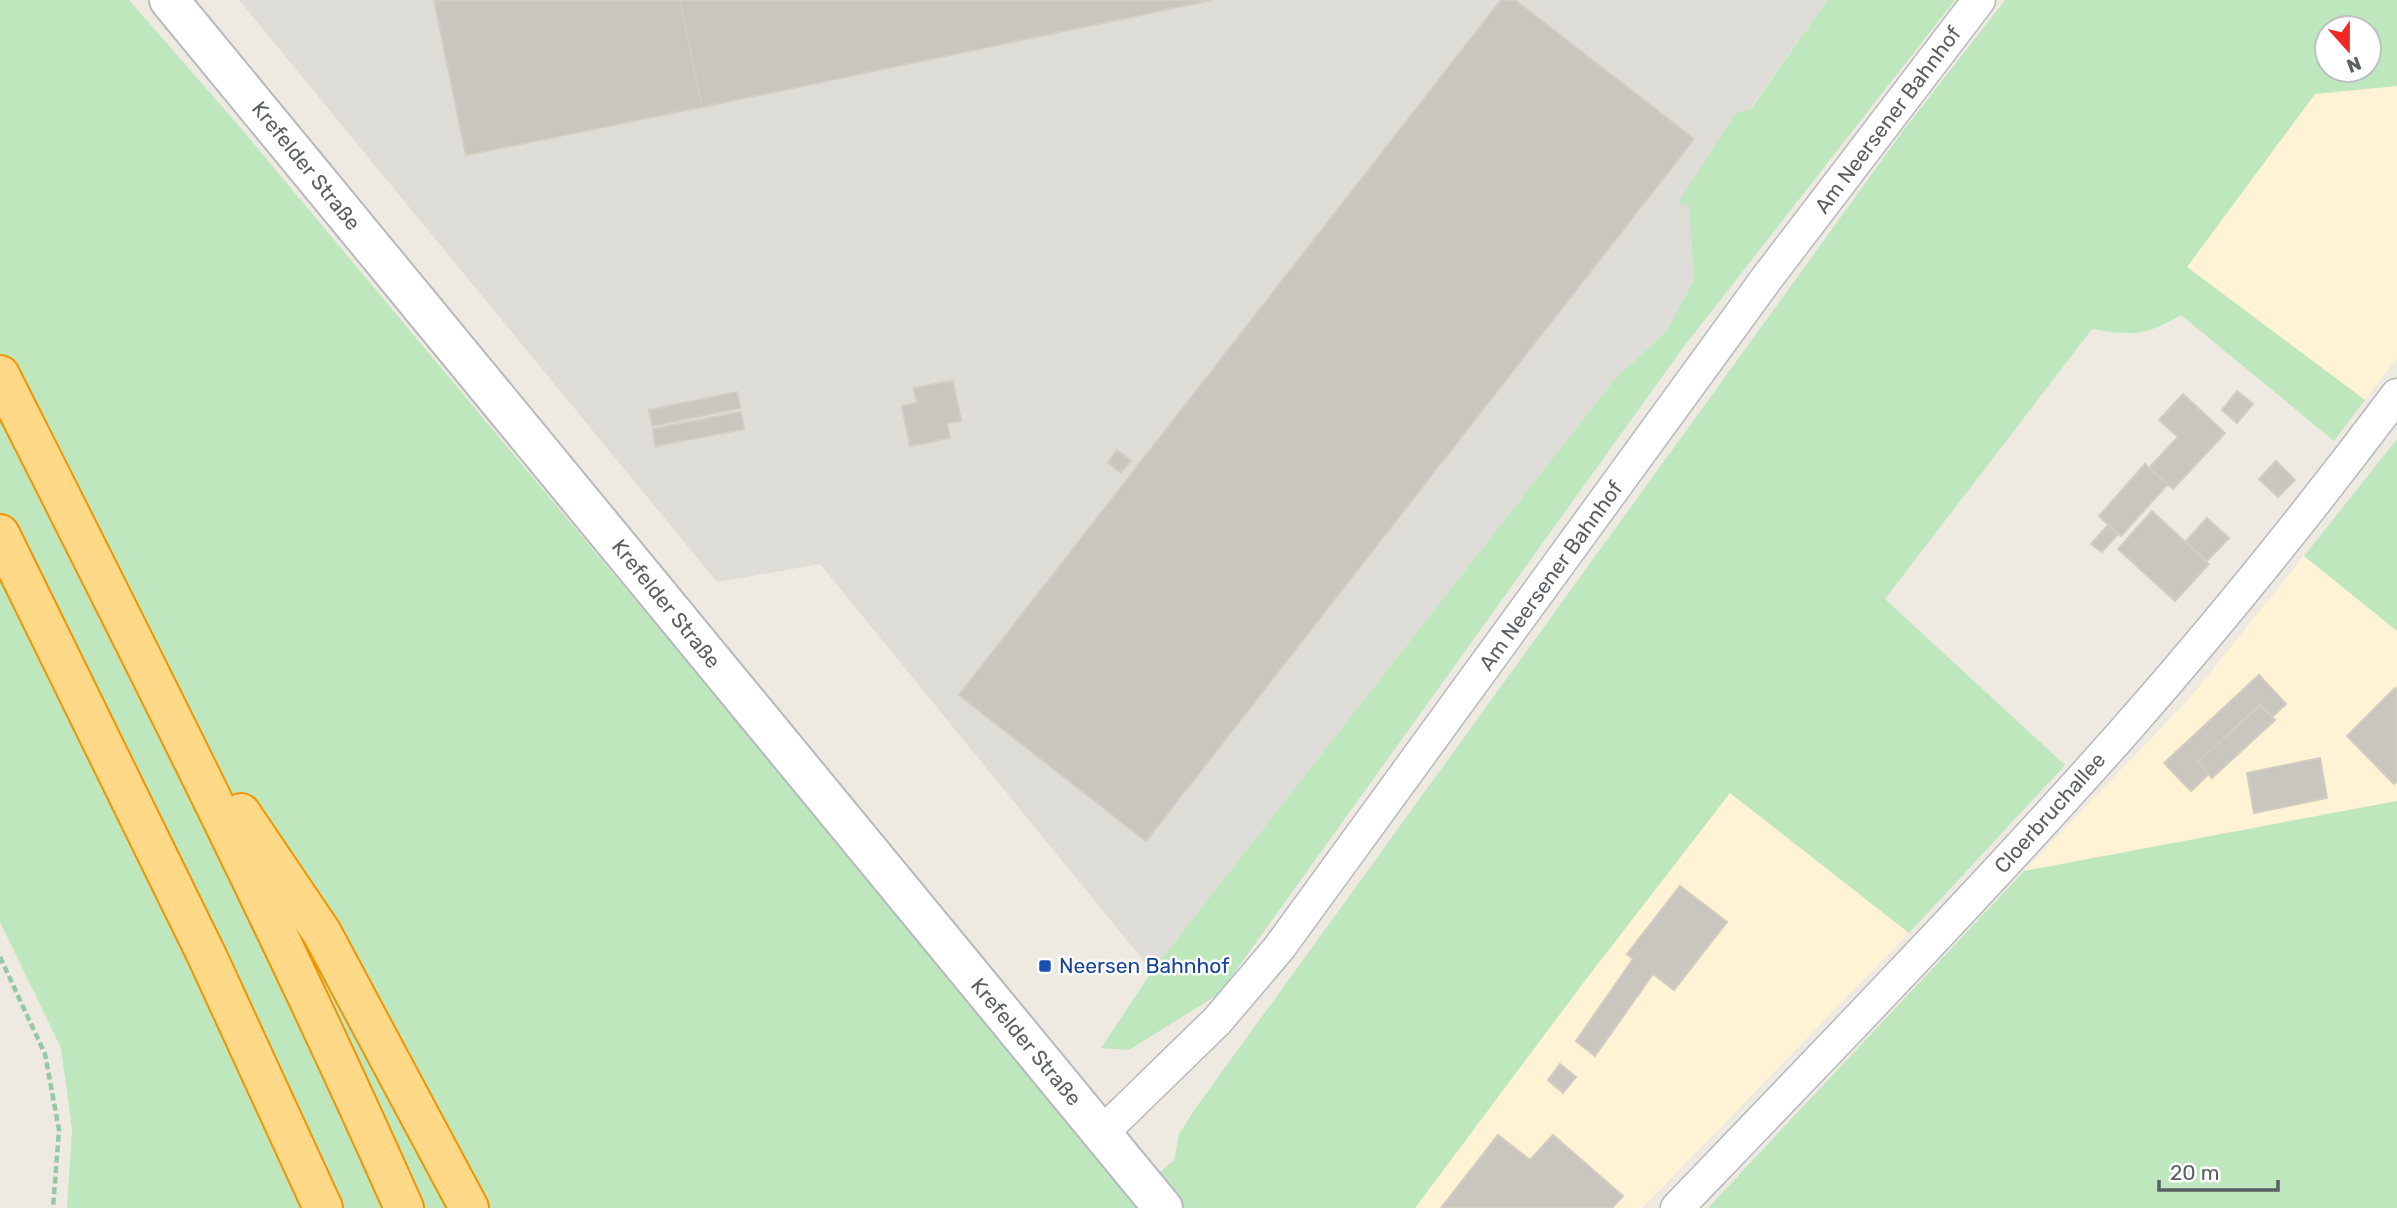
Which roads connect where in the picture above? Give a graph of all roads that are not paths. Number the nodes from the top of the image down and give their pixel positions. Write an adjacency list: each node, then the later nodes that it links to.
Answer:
1 (169, 0): 7 (street, Krefelder Straße)
2 (1979, 0): 7 (street, Am Neersener Bahnhof)
3 (0, 376): 6 (highway)
4 (2397, 395): 12 (street, Cloerbruchallee)
5 (0, 534): 8 (highway)
6 (164, 700): 9 (highway); 10 (highway)
7 (1102, 1133): 11 (street, Krefelder Straße)
8 (324, 1208)
9 (404, 1208)
10 (470, 1208)
11 (1163, 1208)
12 (1677, 1208)

